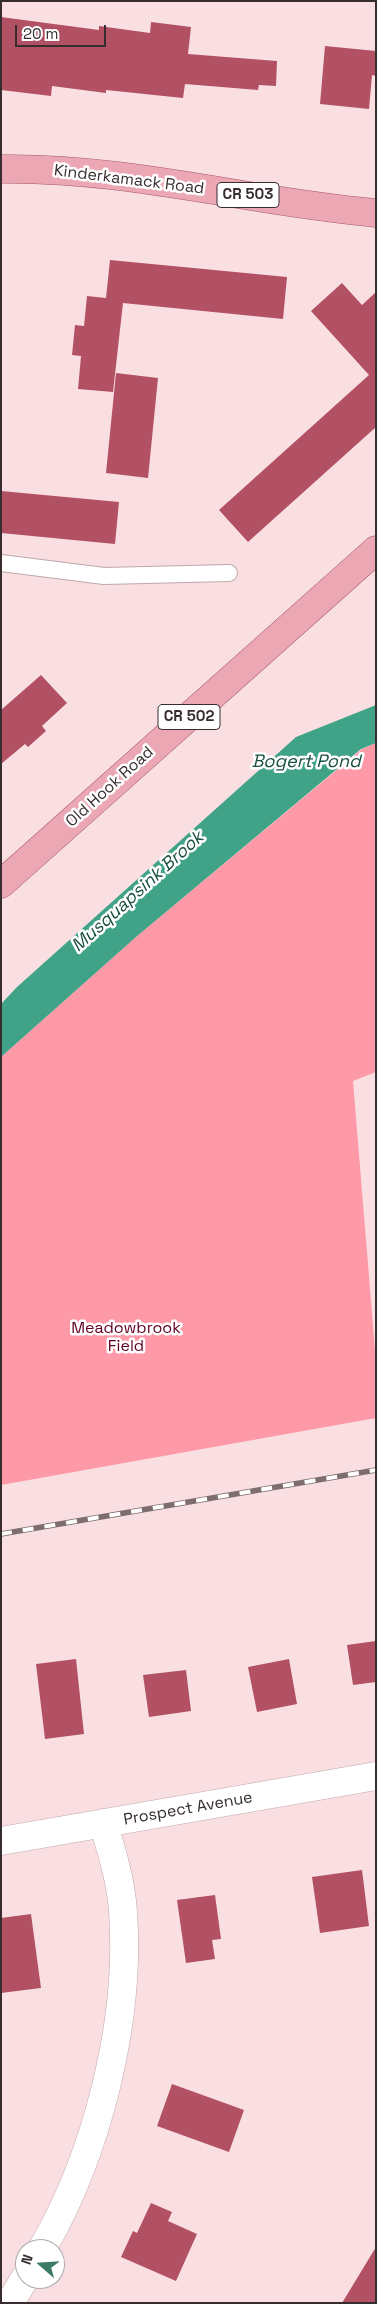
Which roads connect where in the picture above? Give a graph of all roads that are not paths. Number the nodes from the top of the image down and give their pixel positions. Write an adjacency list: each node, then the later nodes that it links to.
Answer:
1 (1, 169): 2 (main road, Kinderkamack Road / CR 503)
2 (376, 213)
3 (376, 550): 6 (main road, Old Hook Road / CR 502)
4 (1, 563): 5 (lane)
5 (229, 573)
6 (1, 884)
7 (376, 1776): 8 (street, Prospect Avenue)
8 (103, 1823): 9 (street, Prospect Avenue); 10 (street)
9 (1, 1841)
10 (48, 2239)
11 (18, 2289): 12 (street)
12 (10, 2303)

